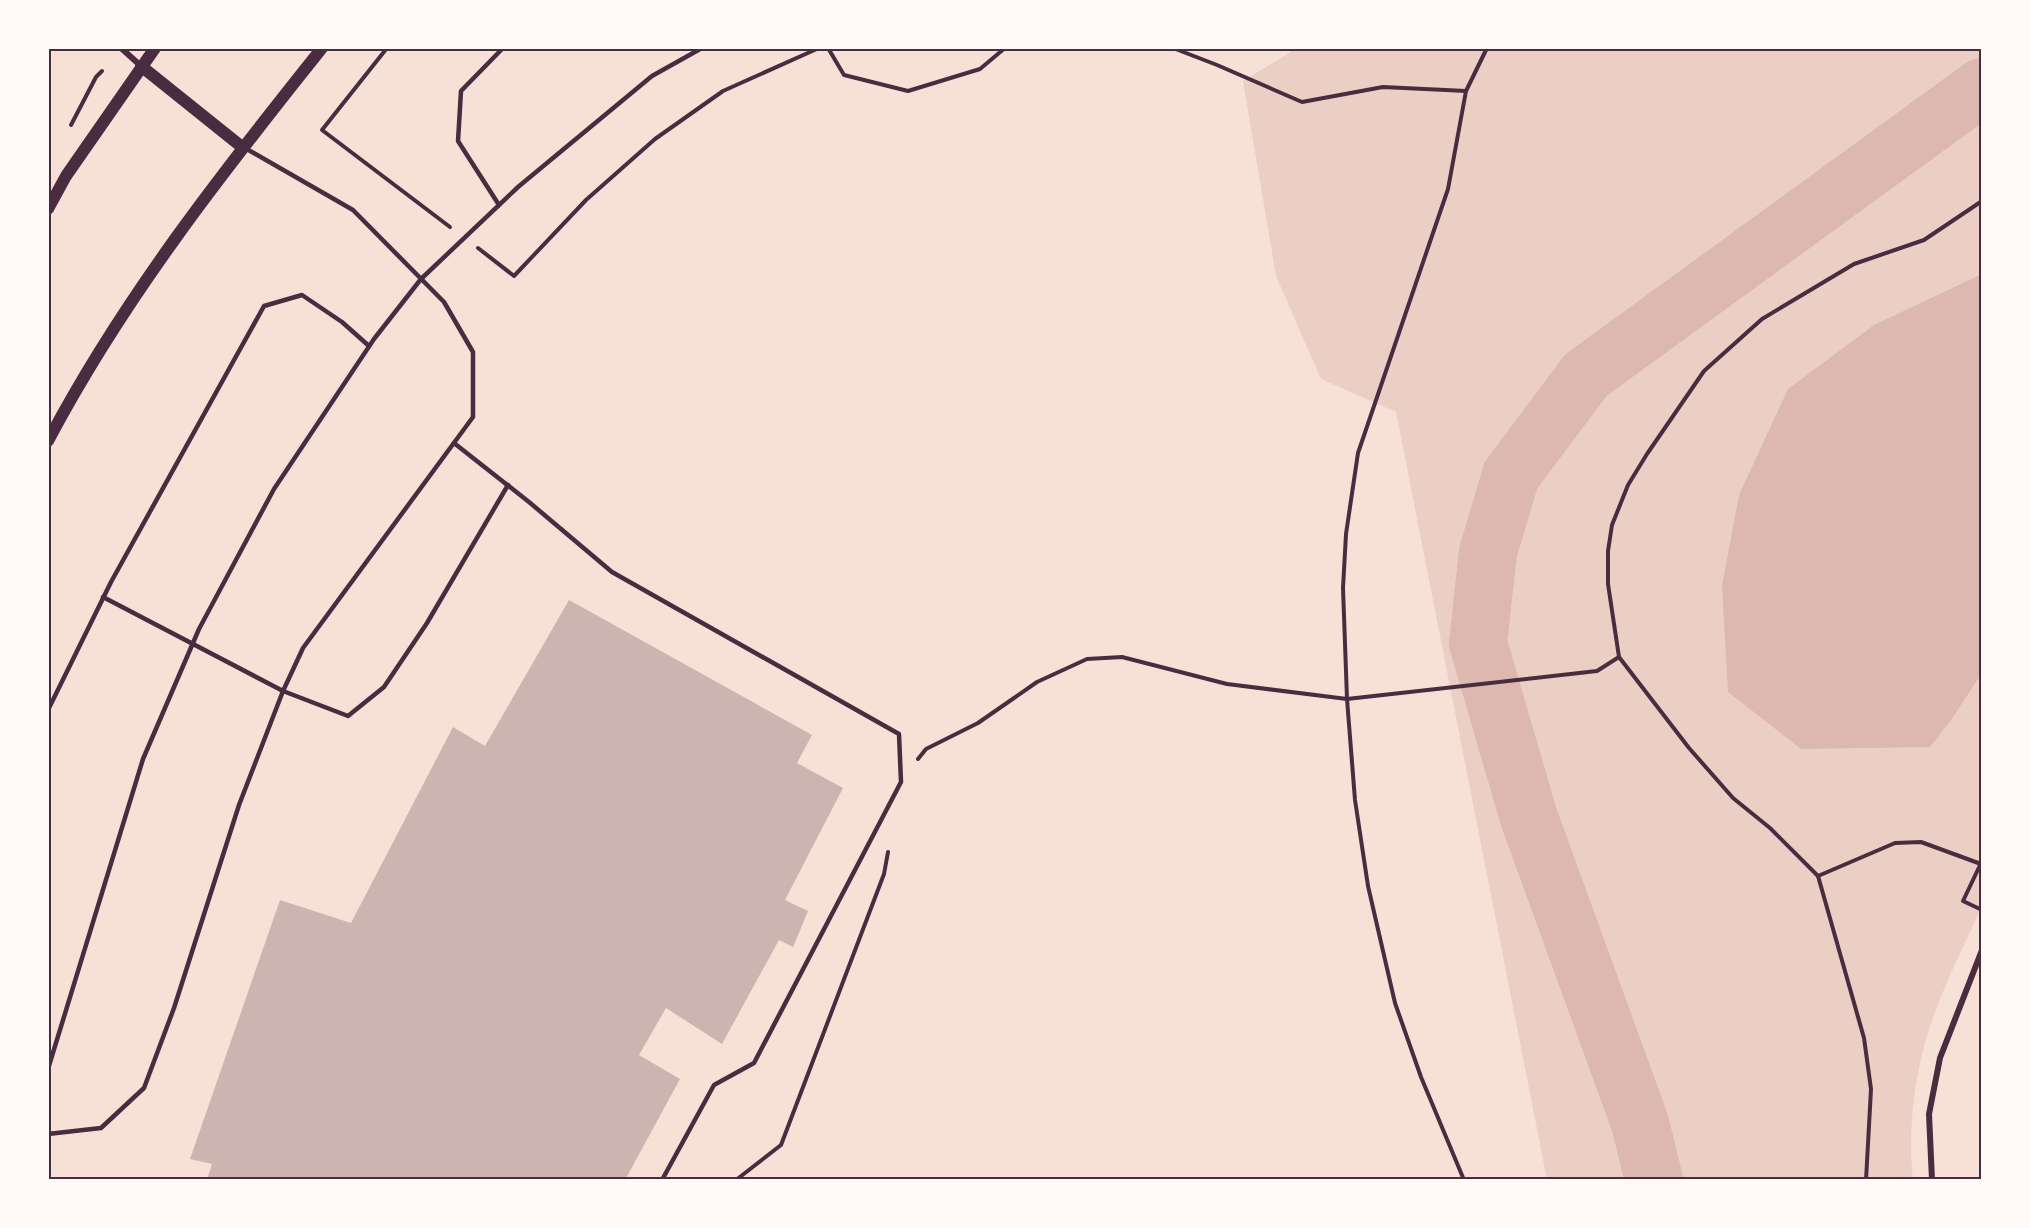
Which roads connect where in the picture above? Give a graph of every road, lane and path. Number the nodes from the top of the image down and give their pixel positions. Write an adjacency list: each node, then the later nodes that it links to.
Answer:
1 (121, 48): 10 (street)
2 (155, 48): 10 (main road)
3 (322, 48): 14 (main road)
4 (503, 48): 16 (lane)
5 (702, 48): 16 (lane)
6 (828, 48): 7 (path)
7 (1005, 48)
8 (1173, 48): 12 (path)
9 (1488, 48): 12 (path)
10 (141, 66): 14 (main road); 17 (main road)
11 (102, 71): 13 (path)
12 (1466, 91): 27 (path)
13 (67, 133)
14 (242, 147): 18 (lane); 20 (main road)
15 (1982, 201): 25 (path)
16 (499, 205): 18 (lane)
17 (48, 208)
18 (421, 279): 19 (lane); 21 (lane)
19 (369, 346): 23 (lane); 24 (lane)
20 (48, 441)
21 (454, 443): 22 (lane); 26 (lane)
22 (508, 485): 26 (lane); 29 (lane)
23 (103, 597): 24 (lane); 28 (lane)
24 (192, 644): 26 (lane); 35 (lane)
25 (1619, 657): 27 (path); 32 (path)
26 (283, 691): 37 (lane)
27 (1347, 699): 29 (path); 40 (path)
28 (48, 710)
29 (901, 782): 38 (lane)
30 (888, 851): 39 (path)
31 (1981, 862): 32 (path); 33 (path)
32 (1818, 876): 41 (path)
33 (1982, 910)
34 (1982, 950): 42 (street)
35 (50, 1057): 36 (lane)
36 (48, 1069)
37 (48, 1134)
38 (662, 1180)
39 (736, 1180)
40 (1464, 1180)
41 (1866, 1180)
42 (1932, 1180)

